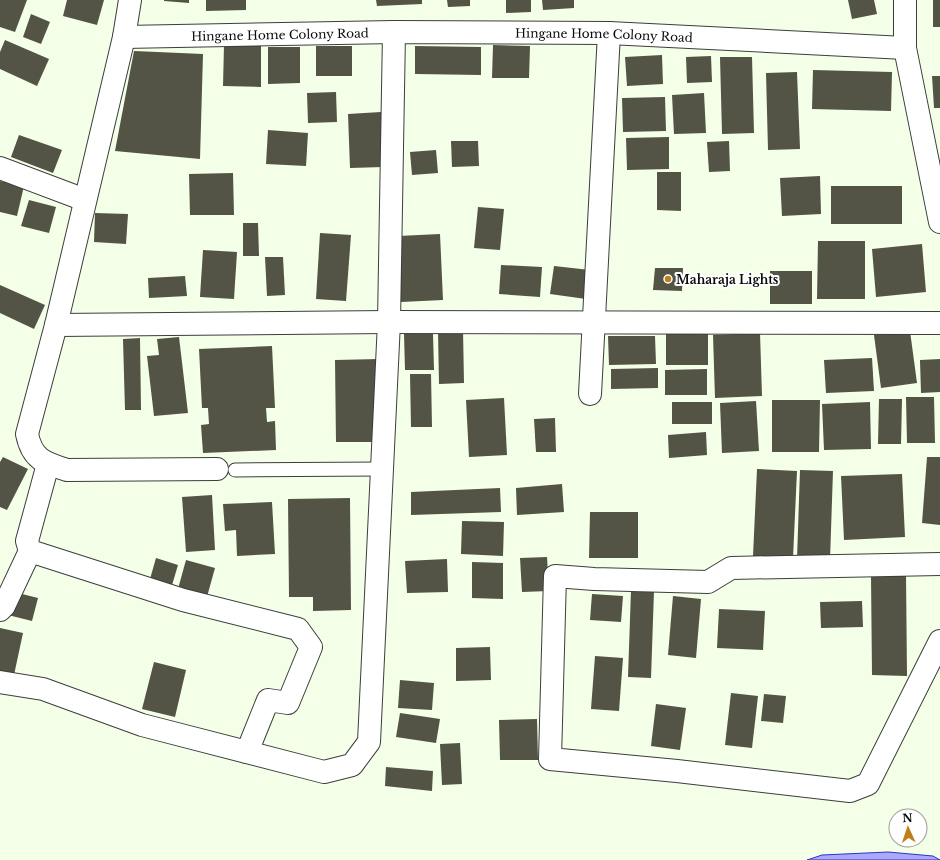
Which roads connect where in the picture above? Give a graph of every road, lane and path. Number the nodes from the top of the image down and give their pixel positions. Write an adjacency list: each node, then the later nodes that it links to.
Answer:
1 (130, 0): 5 (street)
2 (905, 0): 6 (street)
3 (394, 32): 4 (street, Hingane Home Colony Road); 5 (street, Hingane Home Colony Road); 10 (street)
4 (609, 33): 6 (street, Hingane Home Colony Road); 11 (street)
5 (124, 37): 8 (street)
6 (905, 48): 9 (street)
7 (0, 168): 8 (street)
8 (85, 200): 13 (street)
9 (940, 222)
10 (389, 322): 11 (street); 13 (street); 16 (street)
11 (595, 322): 12 (street); 14 (street)
12 (940, 322)
13 (56, 325): 15 (street)
14 (590, 394)
15 (48, 464): 17 (street); 18 (street)
16 (382, 468): 17 (lane); 23 (street)
17 (226, 470)
18 (30, 551): 20 (street); 23 (street)
19 (940, 564): 21 (street)
20 (0, 610)
21 (940, 641)
22 (0, 682): 23 (street)
23 (248, 752)

